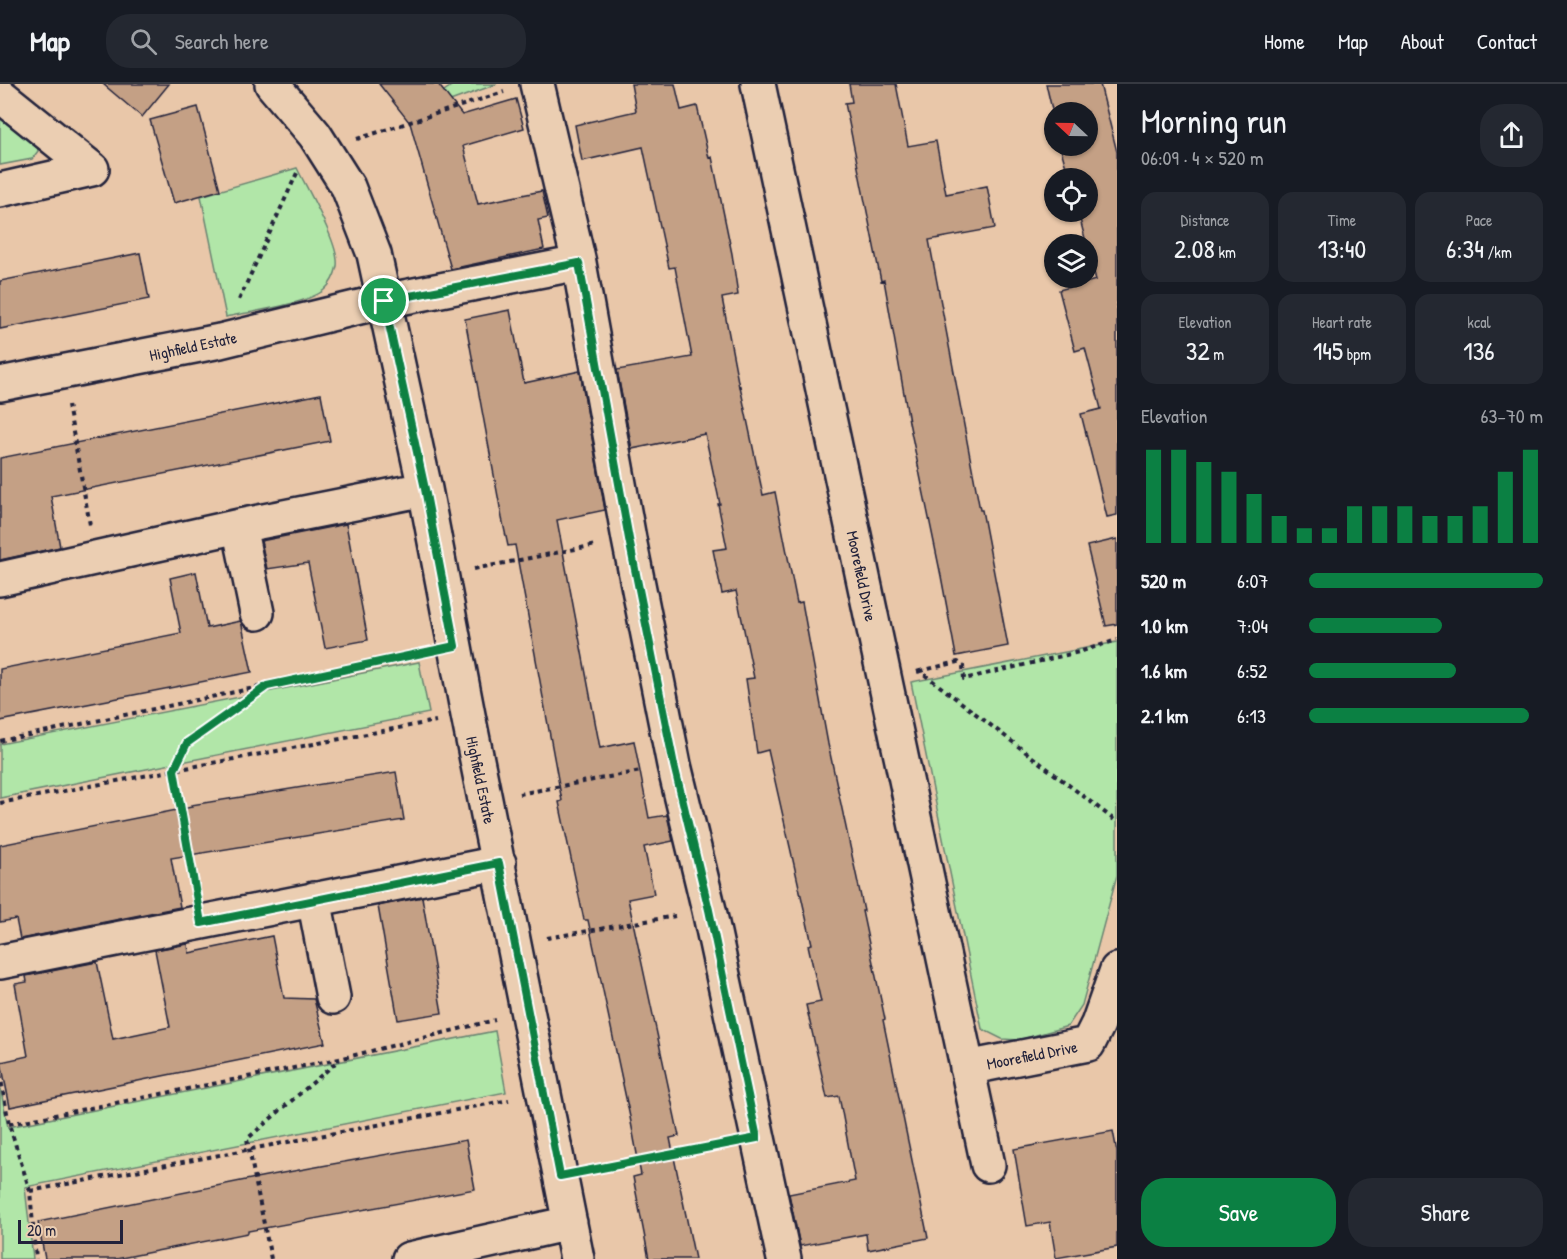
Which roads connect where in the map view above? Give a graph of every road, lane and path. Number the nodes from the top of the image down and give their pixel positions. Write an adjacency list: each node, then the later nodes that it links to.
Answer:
1 (272, 84): 5 (street, Highfield Estate)
2 (537, 84): 5 (path); 7 (street)
3 (758, 84): 22 (street, Moorefield Drive)
4 (0, 95): 6 (street)
5 (321, 145): 8 (street, Highfield Estate); 9 (path)
6 (0, 190)
7 (579, 263): 8 (street); 14 (street)
8 (384, 301): 9 (street, Highfield Estate); 12 (street, Highfield Estate)
9 (220, 341): 10 (street, Highfield Estate)
10 (62, 372): 11 (street, Highfield Estate); 15 (path)
11 (0, 384)
12 (425, 489): 13 (street); 16 (street, Highfield Estate)
13 (239, 526): 15 (street); 18 (street)
14 (629, 539): 16 (path); 26 (street)
15 (96, 558): 17 (street)
16 (441, 575): 20 (street, Highfield Estate)
17 (0, 579)
18 (257, 613)
19 (1117, 640): 21 (path)
20 (455, 646): 23 (path); 24 (street, Highfield Estate)
21 (920, 671): 22 (path); 30 (path)
22 (883, 676): 41 (street, Moorefield Drive)
23 (267, 686): 25 (path); 27 (path)
24 (468, 715): 27 (path); 28 (street, Highfield Estate)
25 (0, 741)
26 (674, 765): 28 (path); 33 (street)
27 (174, 770): 29 (path); 34 (path)
28 (486, 800): 31 (street, Highfield Estate)
29 (0, 803)
30 (1117, 822)
31 (499, 863): 32 (street); 35 (street, Highfield Estate)
32 (314, 899): 34 (street); 38 (street)
33 (709, 910): 35 (path); 45 (street)
34 (201, 923): 36 (street)
35 (514, 944): 39 (street, Highfield Estate)
36 (0, 962)
37 (1117, 970): 41 (street, Moorefield Drive)
38 (333, 997)
39 (527, 1012): 40 (path); 43 (street, Highfield Estate)
40 (339, 1059): 44 (path); 46 (path)
41 (967, 1068): 47 (street, Moorefield Drive)
42 (0, 1074): 44 (path)
43 (544, 1094): 46 (path); 48 (street, Highfield Estate)
44 (9, 1124): 49 (path)
45 (757, 1138): 48 (path); 55 (street)
46 (249, 1149): 49 (path); 52 (path)
47 (988, 1165)
48 (560, 1176): 50 (street, Highfield Estate)
49 (30, 1191): 51 (path)
50 (570, 1223): 53 (street); 54 (street, Highfield Estate)
51 (36, 1259)
52 (271, 1259)
53 (409, 1259)
54 (578, 1259)
55 (784, 1259)

